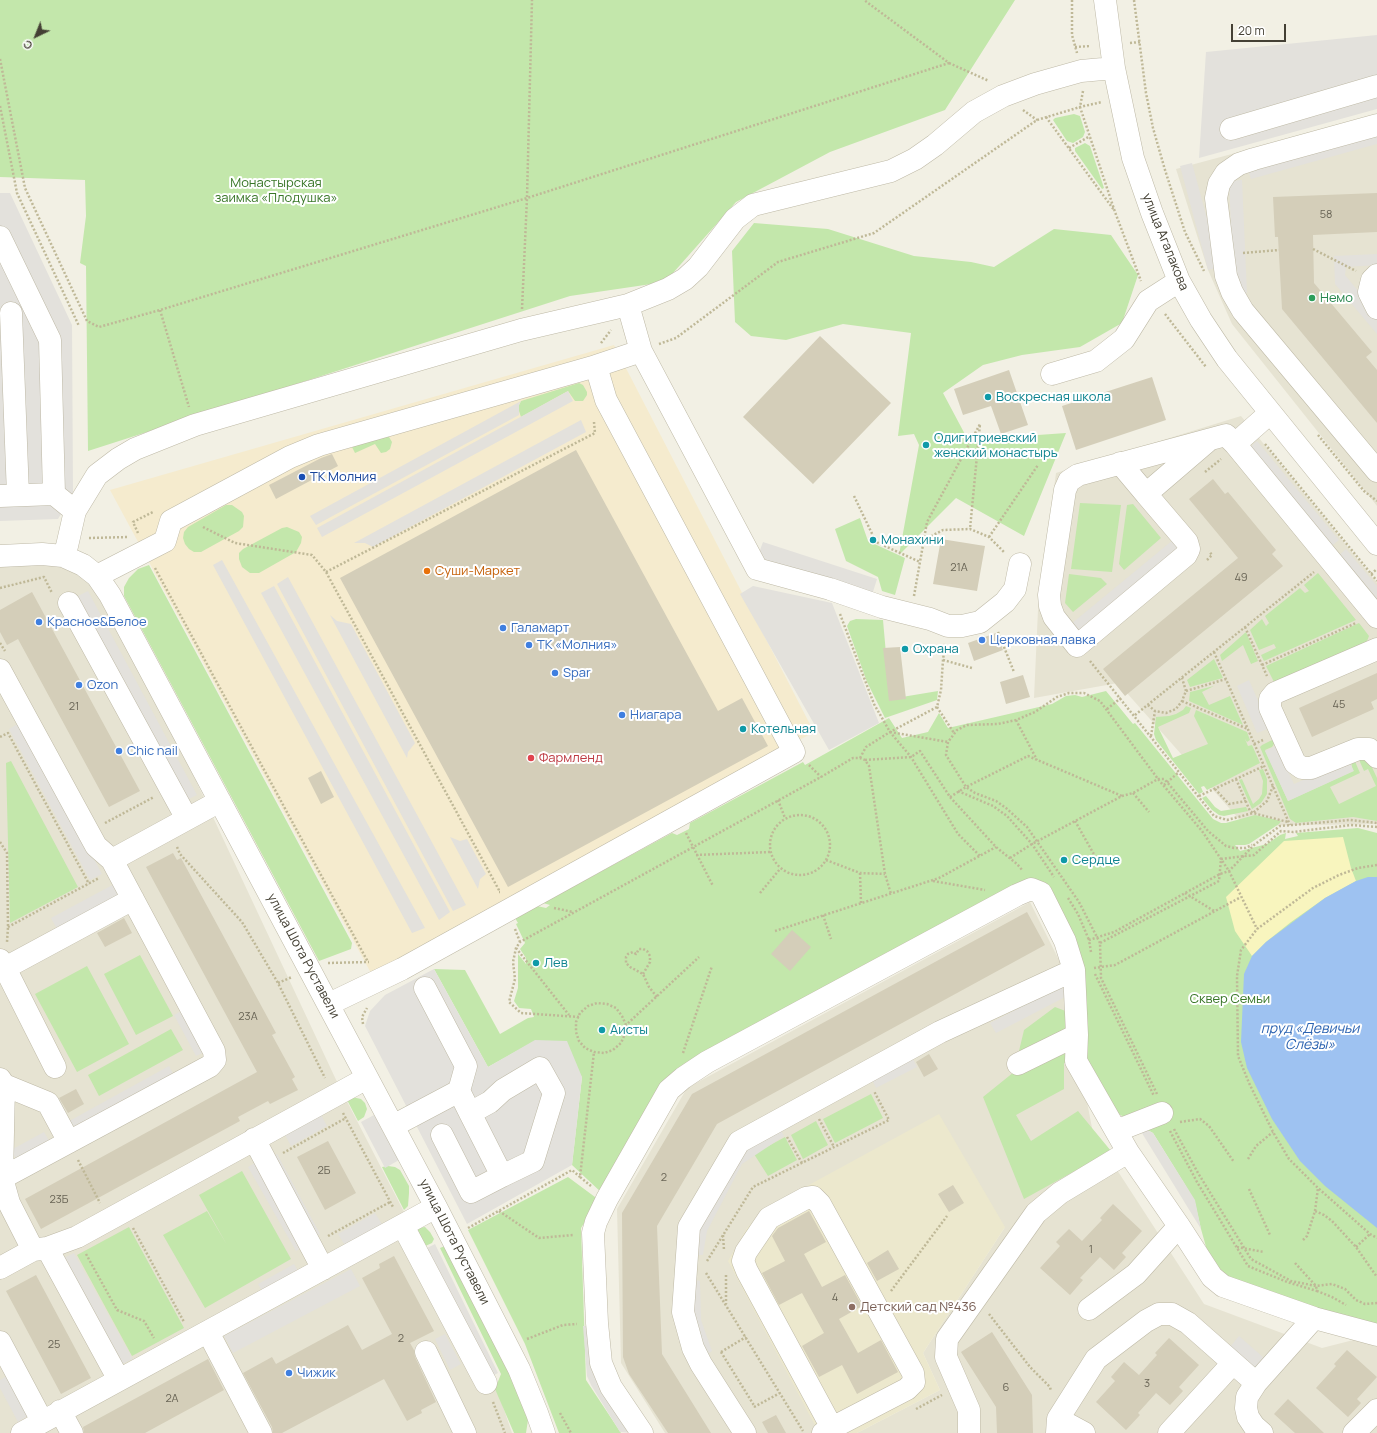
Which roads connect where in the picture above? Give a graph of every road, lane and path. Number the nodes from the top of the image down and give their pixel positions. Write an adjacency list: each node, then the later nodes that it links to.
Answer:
1 (532, 0): 17 (path)
2 (864, 0): 5 (path)
3 (1105, 0): 6 (street, улица Агалакова)
4 (0, 59): 27 (path)
5 (949, 63): 7 (path); 17 (path)
6 (1114, 68): 10 (street, улица Агалакова); 25 (street)
7 (988, 80)
8 (1377, 86): 14 (street)
9 (1146, 92): 10 (path)
10 (1119, 98): 12 (path); 24 (street, улица Агалакова)
11 (0, 106): 30 (path)
12 (1046, 117): 16 (path); 32 (path)
13 (1377, 125): 22 (street)
14 (1230, 129)
15 (1090, 136): 16 (path)
16 (1069, 148): 18 (path)
17 (528, 198): 27 (path); 31 (path)
18 (1115, 212)
19 (0, 237): 29 (street)
20 (1313, 249): 23 (path)
21 (1279, 250): 22 (path)
22 (1224, 254): 42 (street)
23 (1375, 277): 26 (street)
24 (1179, 281): 34 (street); 35 (street, улица Агалакова)
25 (628, 305): 31 (street); 32 (street)
26 (1377, 308)
27 (160, 310): 37 (path)
28 (6, 312): 29 (street); 45 (street)
29 (40, 318): 43 (street)
30 (79, 326)
31 (521, 330): 37 (street)
32 (641, 351): 33 (street); 58 (street)
33 (596, 366): 51 (street); 114 (street)
34 (1052, 374)
35 (1270, 413): 39 (street); 50 (street, улица Агалакова)
36 (594, 420): 152 (path)
37 (195, 424): 47 (street)
38 (1209, 440): 39 (street); 40 (street); 44 (street)
39 (1235, 444): 54 (street)
40 (1120, 463): 44 (street); 64 (street)
41 (1038, 465): 49 (path)
42 (1377, 471)
43 (54, 494): 45 (street); 47 (street)
44 (1146, 494): 64 (street)
45 (9, 496)
46 (854, 496): 55 (path)
47 (75, 511): 53 (street)
48 (970, 529): 55 (path)
49 (989, 537)
50 (1377, 544)
51 (146, 551): 57 (street); 170 (path)
52 (0, 556): 53 (street, улица Шота Руставели)
53 (64, 556): 57 (street, улица Шота Руставели)
54 (1330, 559): 62 (street); 63 (path)
55 (920, 562): 59 (path)
56 (1020, 564): 61 (street)
57 (97, 576): 111 (street, улица Шота Руставели)
58 (830, 589): 61 (street); 85 (path)
59 (907, 597)
60 (69, 603): 102 (street)
61 (991, 614): 71 (path)
62 (1376, 616): 68 (path)
63 (1245, 627): 66 (path); 68 (path)
64 (1078, 646): 76 (path)
65 (1377, 649): 75 (street)
66 (1214, 652): 72 (path); 73 (path)
67 (943, 660): 69 (path)
68 (1262, 665): 75 (path)
69 (972, 668)
70 (0, 670): 137 (street)
71 (1014, 672)
72 (1182, 678): 74 (path); 78 (path)
73 (1226, 679): 74 (path); 84 (path)
74 (1186, 691): 77 (path)
75 (1275, 693): 90 (street)
76 (1121, 698): 80 (path); 82 (path)
77 (1182, 701): 81 (path); 84 (path)
78 (1148, 705): 81 (path); 82 (path)
79 (937, 707): 86 (path)
80 (1106, 709): 83 (path); 96 (path)
81 (1155, 711): 88 (path)
82 (1135, 716): 88 (path)
83 (1016, 720): 86 (path); 93 (path)
84 (1248, 729): 94 (path)
85 (890, 732): 89 (path); 91 (path)
86 (954, 733): 89 (path)
87 (0, 737): 145 (path)
88 (1151, 737): 95 (path)
89 (948, 742): 101 (path)
90 (1377, 756)
91 (911, 757): 92 (path); 106 (path); 131 (path)
92 (865, 760): 109 (path); 142 (path)
93 (1038, 760): 101 (path); 107 (path)
94 (1264, 766): 97 (path); 100 (path)
95 (1180, 772): 98 (path); 108 (path)
96 (1158, 779): 98 (path); 99 (path); 105 (path)
97 (1236, 779): 103 (path); 110 (path)
98 (1167, 782): 99 (path); 126 (path)
99 (1164, 785): 135 (path)
100 (1273, 786): 113 (path); 119 (path)
101 (966, 787): 104 (path); 123 (path)
102 (170, 788): 116 (street); 120 (path)
103 (1215, 789): 108 (path); 110 (path)
104 (958, 791): 106 (path); 125 (path)
105 (1133, 793): 107 (path); 112 (path)
106 (950, 796): 128 (path)
107 (1122, 796): 117 (path)
108 (1198, 796): 113 (path)
109 (778, 800): 115 (path); 127 (path)
110 (1246, 800): 113 (path)
111 (220, 801): 116 (street); 175 (street, улица Шота Руставели)
112 (1149, 812)
113 (1253, 813): 119 (path)
114 (677, 817): 127 (path); 181 (street)
115 (785, 818): 129 (path); 136 (path)
116 (187, 819): 122 (street)
117 (1075, 821): 123 (path); 132 (path)
118 (1377, 823): 119 (path)
119 (1289, 824): 126 (path)
120 (99, 826)
121 (1377, 827): 133 (path)
122 (167, 830): 137 (street); 178 (path)
123 (1037, 841): 125 (path); 163 (path)
124 (0, 842): 160 (path)
125 (1032, 844): 134 (path); 147 (path)
126 (1254, 844): 133 (path)
127 (692, 847): 130 (path); 167 (path)
128 (996, 847): 131 (path); 134 (path)
129 (770, 852): 130 (path); 139 (path)
130 (696, 855): 146 (path)
131 (980, 856): 144 (path)
132 (1095, 856)
133 (1243, 856): 135 (path); 140 (path)
134 (1010, 858): 147 (path)
135 (1221, 859): 140 (path); 143 (path)
136 (826, 860): 139 (path); 141 (path)
137 (114, 864): 145 (path); 156 (street)
138 (1377, 865): 161 (path)
139 (780, 869): 149 (path)
140 (1229, 871): 143 (path); 155 (path)
141 (860, 873): 142 (path); 157 (path)
142 (885, 874): 151 (path)
143 (1220, 874): 150 (path); 154 (path)
144 (930, 881): 148 (path); 151 (path)
145 (89, 884): 160 (path)
146 (713, 886)
147 (1049, 887): 174 (street); 191 (street)
148 (985, 890)
149 (760, 893)
150 (1185, 893): 154 (path); 163 (path)
151 (891, 894): 157 (path)
152 (494, 895)
153 (1066, 895): 165 (path)
154 (1190, 896): 158 (path); 166 (path)
155 (1241, 896): 158 (path); 161 (path)
156 (133, 899): 172 (street); 205 (street)
157 (862, 903): 159 (path)
158 (1214, 911): 176 (path)
159 (823, 915): 162 (path); 164 (path)
160 (8, 927): 172 (path)
161 (1257, 930): 202 (path)
162 (775, 931)
163 (1097, 937): 165 (path); 166 (path)
164 (831, 939)
165 (1089, 940): 168 (path)
166 (1100, 943): 176 (path)
167 (516, 948): 182 (path); 182 (path)
168 (1091, 954)
169 (699, 957): 180 (path)
170 (368, 962): 171 (path); 175 (path)
171 (372, 962)
172 (2, 964): 188 (street)
173 (712, 966): 191 (path)
174 (1086, 967): 176 (path); 185 (street); 189 (street); 197 (path)
175 (309, 968): 178 (path); 181 (street, улица Шота Руставели)
176 (1101, 968): 197 (path)
177 (643, 974): 177 (path); 180 (path)
178 (278, 983): 194 (path)
179 (425, 988): 193 (street)
180 (657, 996): 184 (path)
181 (329, 1004): 190 (street, улица Шота Руставели)
182 (569, 1016): 183 (path)
183 (579, 1016): 184 (path); 186 (path)
184 (626, 1025): 186 (path)
185 (1077, 1035): 187 (street); 201 (street)
186 (594, 1052): 213 (path)
187 (1018, 1064)
188 (55, 1067)
189 (865, 1074): 195 (street); 206 (path)
190 (368, 1078): 194 (street); 200 (street, улица Шота Руставели)
191 (683, 1078): 217 (street)
192 (2, 1082): 205 (street); 214 (street)
193 (459, 1091): 196 (street); 200 (street)
194 (334, 1096): 198 (path); 204 (street)
195 (811, 1103): 199 (street); 206 (path)
196 (470, 1113): 212 (street); 212 (street)
197 (1165, 1114): 201 (street); 210 (path); 234 (path); 236 (path)
198 (346, 1118): 208 (path); 218 (path)
199 (778, 1122): 211 (path); 240 (street)
200 (393, 1126): 219 (street, улица Шота Руставели)
201 (1116, 1131): 207 (street)
202 (1273, 1132): 209 (path); 215 (path)
203 (442, 1135): 212 (street)
204 (254, 1140): 222 (street); 242 (street)
205 (69, 1142): 214 (street); 222 (path)
206 (834, 1147): 211 (path)
207 (1128, 1152): 225 (street); 246 (street)
208 (280, 1155)
209 (1248, 1159)
210 (1234, 1162)
211 (802, 1163): 240 (path)
212 (502, 1176)
213 (580, 1177): 217 (path); 220 (path)
214 (2, 1178): 237 (street)
215 (1318, 1188): 221 (path); 228 (path)
216 (1249, 1189): 229 (path)
217 (606, 1199): 227 (street)
218 (390, 1202): 224 (path); 231 (path)
219 (436, 1207): 224 (street); 277 (street, улица Шота Руставели)
220 (499, 1211): 226 (path); 227 (path)
221 (1314, 1211): 233 (path); 235 (path)
222 (116, 1215): 230 (street); 253 (path)
223 (947, 1216): 248 (path)
224 (403, 1226): 242 (street); 263 (street)
225 (1179, 1226): 249 (street); 250 (street)
226 (463, 1231)
227 (594, 1233): 251 (street)
228 (1370, 1234): 232 (path); 235 (path)
229 (1270, 1235)
230 (77, 1237): 237 (street); 259 (path)
231 (326, 1238)
232 (1377, 1238)
233 (1303, 1240)
234 (1237, 1247): 236 (path); 245 (path)
235 (1356, 1247): 243 (path)
236 (1244, 1248): 238 (path); 244 (path)
237 (40, 1249): 241 (street); 262 (street)
238 (1264, 1252)
239 (1295, 1263): 244 (path)
240 (694, 1267): 254 (path); 261 (street)
241 (0, 1268)
242 (324, 1269): 253 (street)
243 (1377, 1277)
244 (1316, 1286): 247 (path)
245 (1317, 1291)
246 (977, 1298): 270 (path); 280 (street)
247 (1377, 1303)
248 (878, 1309): 271 (street); 271 (street)
249 (1089, 1309)
250 (1314, 1318): 252 (street); 264 (street)
251 (598, 1323): 255 (path); 278 (street)
252 (1377, 1335)
253 (201, 1336): 259 (street); 274 (street)
254 (746, 1337): 258 (path); 265 (path)
255 (522, 1341)
256 (0, 1342): 268 (street)
257 (426, 1352): 275 (street)
258 (721, 1352): 261 (path); 266 (path)
259 (163, 1356): 262 (street)
260 (1233, 1363): 264 (street); 270 (street); 282 (street)
261 (701, 1364): 269 (street)
262 (119, 1380): 268 (street)
263 (486, 1383): 276 (path)
264 (1256, 1383): 283 (street)
265 (780, 1393): 266 (path); 279 (path)
266 (755, 1407): 269 (path)
267 (1377, 1410): 284 (street)
268 (51, 1416): 272 (street); 273 (street)
269 (740, 1425)
270 (1058, 1426): 281 (street)
271 (827, 1430)
272 (22, 1433)
273 (72, 1433)
274 (261, 1433)
275 (465, 1433)
276 (505, 1433)
277 (544, 1433)
278 (642, 1433)
279 (804, 1433)
280 (969, 1433)
281 (1084, 1433)
282 (1169, 1433)
283 (1262, 1433)
284 (1354, 1433)

